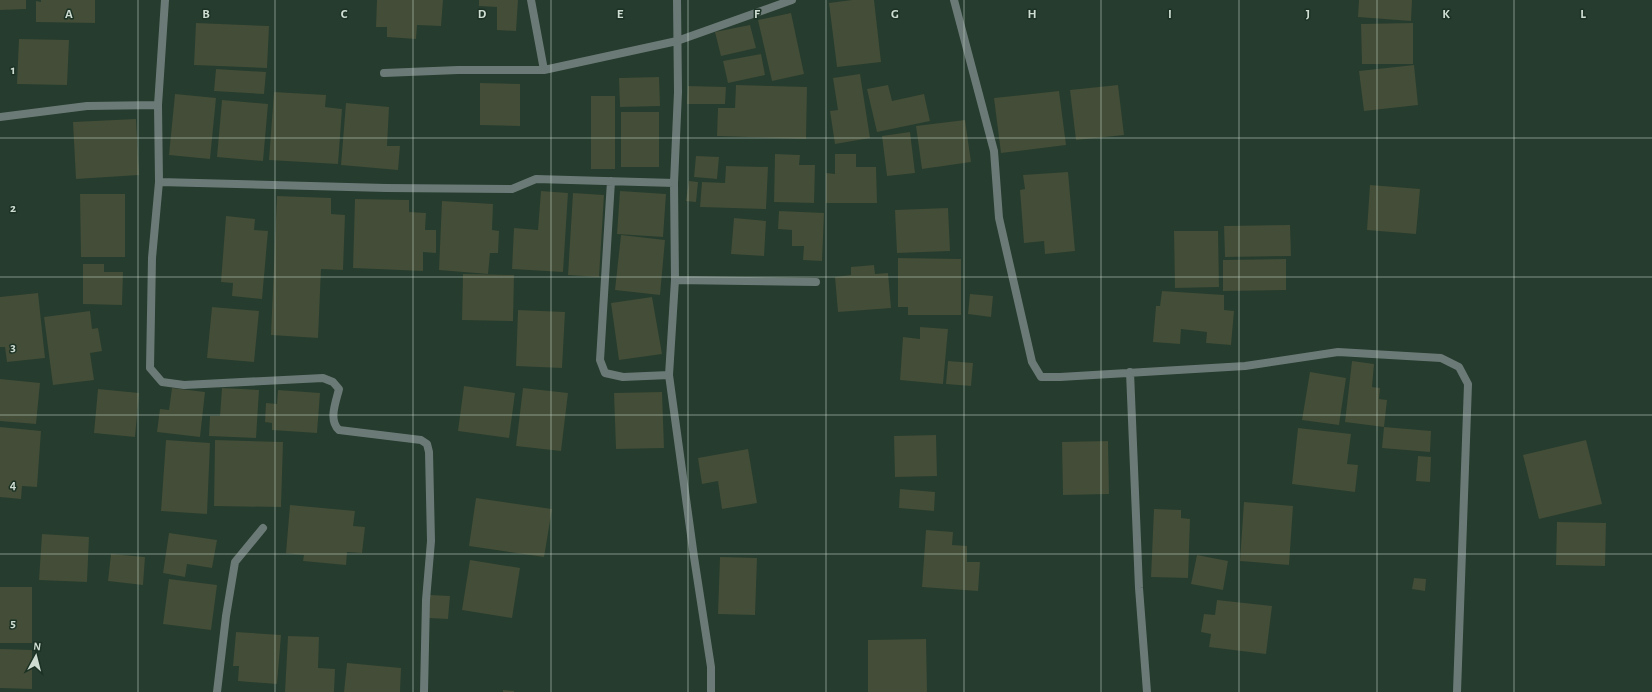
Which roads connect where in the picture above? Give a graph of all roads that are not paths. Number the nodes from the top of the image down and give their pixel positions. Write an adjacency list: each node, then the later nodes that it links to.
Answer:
1 (165, 0): 9 (street)
2 (532, 0): 7 (street)
3 (677, 0): 6 (street)
4 (792, 0): 6 (street)
5 (954, 0): 16 (street)
6 (677, 41): 7 (street); 13 (street)
7 (544, 70): 8 (street)
8 (384, 73)
9 (158, 105): 10 (street); 12 (street)
10 (0, 117)
11 (611, 181): 12 (street); 13 (street); 17 (street)
12 (159, 182): 20 (street)
13 (674, 183): 14 (street)
14 (675, 280): 15 (street); 17 (street)
15 (816, 282)
16 (1130, 372): 22 (street); 23 (street)
17 (669, 375): 21 (street)
18 (263, 528): 19 (street)
19 (217, 692)
20 (424, 692)
21 (711, 692)
22 (1147, 692)
23 (1457, 692)

